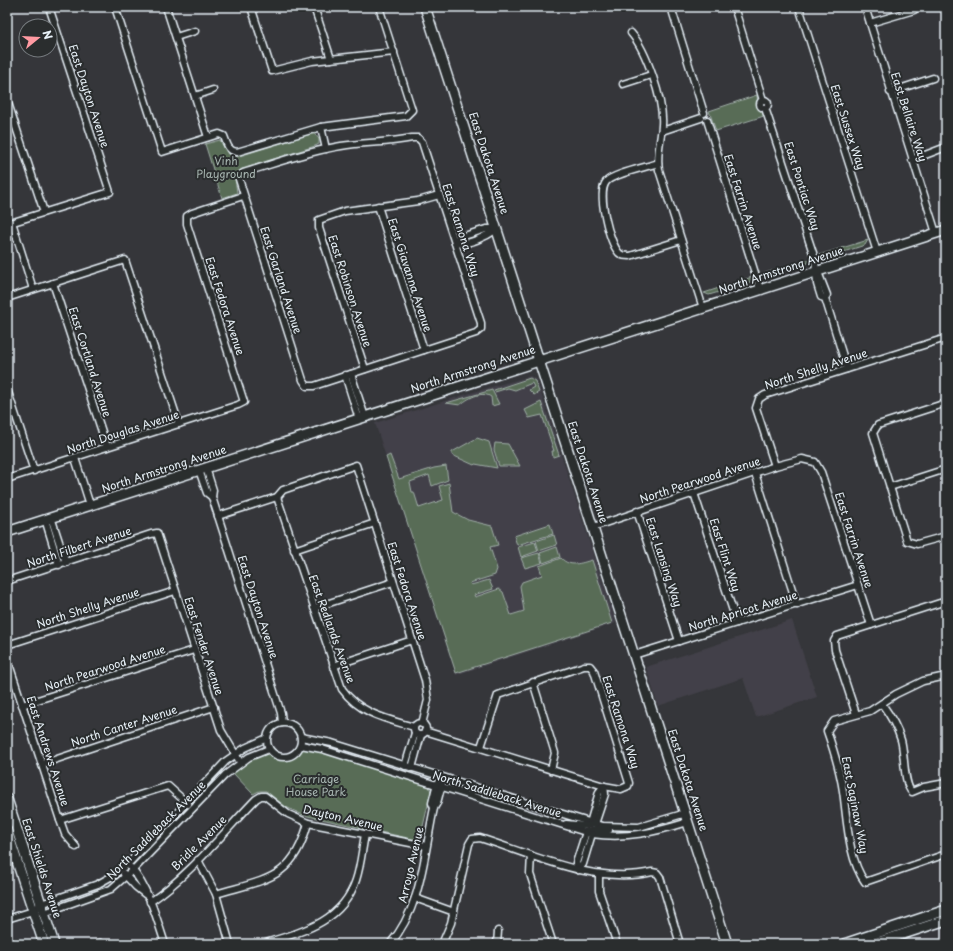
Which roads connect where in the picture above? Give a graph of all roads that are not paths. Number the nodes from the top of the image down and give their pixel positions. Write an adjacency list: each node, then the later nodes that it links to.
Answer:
1 (49, 7): 37 (street, East Dayton Avenue)
2 (114, 7): 29 (street)
3 (166, 7): 16 (street)
4 (251, 7): 18 (street)
5 (314, 7): 18 (street)
6 (379, 7): 17 (street)
7 (425, 7): 39 (street, East Dakota Avenue)
8 (671, 7): 26 (street, East Farrin Avenue)
9 (734, 7): 45 (street, East Pontiac Way)
10 (799, 7): 44 (street, East Sussex Way)
11 (865, 7): 13 (street, East Bellaire Way)
12 (914, 10): 13 (street)
13 (870, 23): 23 (street, East Bellaire Way)
14 (195, 31): 16 (street)
15 (631, 33): 19 (street)
16 (176, 37): 24 (street)
17 (394, 52): 18 (street); 27 (street)
18 (331, 59)
19 (651, 75): 21 (street); 28 (street)
20 (933, 78): 23 (street)
21 (623, 84)
22 (213, 90): 24 (street)
23 (890, 92): 32 (street, East Bellaire Way)
24 (195, 96): 29 (street)
25 (7, 100): 37 (street)
26 (704, 117): 28 (street); 48 (street, East Farrin Avenue)
27 (321, 127): 29 (street); 31 (street)
28 (662, 131): 33 (street)
29 (208, 137)
30 (946, 147): 32 (street)
31 (326, 149): 34 (street, East Ramona Way); 35 (street, East Garland Avenue)
32 (912, 160): 41 (street, East Bellaire Way)
33 (658, 163): 42 (street); 42 (street)
34 (440, 195): 36 (street); 43 (street, East Ramona Way)
35 (243, 196): 56 (street, East Garland Avenue); 58 (street, East Fedora Avenue)
36 (378, 206): 52 (street, East Giavanna Avenue); 54 (street, East Robinson Avenue)
37 (44, 212): 38 (street)
38 (9, 223): 47 (street)
39 (498, 229): 43 (street); 53 (street, East Dakota Avenue)
40 (946, 230): 41 (street, North Armstrong Avenue)
41 (936, 233): 44 (street, North Armstrong Avenue)
42 (681, 240): 50 (street)
43 (455, 243): 52 (street, East Ramona Way)
44 (877, 252): 45 (street, North Armstrong Avenue)
45 (818, 271): 48 (street, North Armstrong Avenue); 55 (street, East Pontiac Way)
46 (53, 283): 47 (street); 61 (street); 62 (street, East Cortland Avenue)
47 (33, 289): 49 (street)
48 (760, 289): 50 (street, North Armstrong Avenue)
49 (7, 298)
50 (703, 308): 53 (street, North Armstrong Avenue)
51 (946, 338): 55 (street, North Shelly Avenue)
52 (424, 350): 54 (street)
53 (540, 360): 60 (street, North Armstrong Avenue); 79 (street, East Dakota Avenue)
54 (365, 369): 56 (street)
55 (848, 369): 65 (street, North Shelly Avenue)
56 (348, 374): 60 (street)
57 (7, 389): 68 (street)
58 (244, 402): 61 (street, North Douglas Avenue)
59 (946, 403): 71 (street)
60 (362, 418): 66 (street, North Armstrong Avenue)
61 (179, 424): 62 (street, North Douglas Avenue)
62 (107, 447): 63 (street, North Douglas Avenue)
63 (75, 458): 68 (street, North Douglas Avenue); 74 (street)
64 (815, 462): 65 (street, North Pearwood Avenue); 87 (street, East Farrin Avenue)
65 (775, 466): 69 (street, North Pearwood Avenue)
66 (203, 469): 74 (street, North Armstrong Avenue); 76 (street, East Dayton Avenue)
67 (946, 469): 71 (street)
68 (34, 471): 70 (street, North Douglas Avenue)
69 (755, 473): 72 (street, North Pearwood Avenue); 90 (street)
70 (7, 479)
71 (890, 487): 82 (street)
72 (694, 492): 75 (street, North Pearwood Avenue); 92 (street, East Flint Way)
73 (277, 497): 76 (street); 78 (street, East Fedora Avenue); 83 (street, East Redlands Avenue)
74 (90, 505): 77 (street, North Armstrong Avenue)
75 (637, 511): 79 (street, North Pearwood Avenue); 95 (street, East Lansing Way)
76 (218, 516): 107 (street, East Dayton Avenue)
77 (48, 518): 80 (street, North Armstrong Avenue); 84 (street)
78 (375, 523): 83 (street); 86 (street, East Fedora Avenue)
79 (593, 527): 98 (street, East Dakota Avenue)
80 (7, 532)
81 (157, 533): 84 (street, North Filbert Avenue); 88 (street, East Fender Avenue)
82 (946, 536)
83 (294, 550): 91 (street, East Redlands Avenue)
84 (62, 564): 85 (street, North Filbert Avenue)
85 (7, 581)
86 (393, 582): 91 (street); 94 (street, East Fedora Avenue)
87 (858, 585): 90 (street, North Apricot Avenue); 93 (street, East Farrin Avenue)
88 (175, 591): 96 (street, North Shelly Avenue); 97 (street, East Fender Avenue)
89 (946, 601): 93 (street)
90 (797, 605): 92 (street, North Apricot Avenue)
91 (314, 608): 100 (street, East Redlands Avenue)
92 (737, 623): 95 (street, North Apricot Avenue)
93 (870, 625): 106 (street)
94 (412, 640): 100 (street); 108 (street, East Fedora Avenue)
95 (679, 641): 98 (street, North Apricot Avenue)
96 (7, 645)
97 (194, 650): 104 (street, North Pearwood Avenue); 105 (street, East Fender Avenue)
98 (634, 655): 128 (street, East Dakota Avenue)
99 (7, 658): 104 (street, East Andrews Avenue)
100 (333, 666): 108 (street, East Redlands Avenue)
101 (946, 676): 103 (street)
102 (533, 682): 112 (street); 118 (street); 123 (street, East Ramona Way)
103 (882, 704): 106 (street); 120 (street)
104 (22, 705): 116 (street, East Andrews Avenue)
105 (214, 707): 114 (street, East Fender Avenue); 116 (street, North Canter Avenue)
106 (856, 714): 140 (street, East Saginaw Way)
107 (282, 723): 109 (street); 110 (street)
108 (419, 731): 112 (street, East Redlands Avenue); 117 (street)
109 (301, 737): 111 (street); 117 (street, North Saddleback Avenue)
110 (267, 738): 113 (street); 114 (street, North Saddleback Avenue)
111 (301, 745): 113 (street); 121 (street, North Saddleback Avenue)
112 (481, 747): 118 (street, East Redlands Avenue)
113 (269, 749): 115 (street, North Saddleback Avenue)
114 (235, 754): 115 (street, East Fender Avenue); 126 (street, North Saddleback Avenue)
115 (240, 762): 127 (street, North Saddleback Avenue)
116 (42, 764): 129 (street, East Andrews Avenue)
117 (408, 767): 119 (street, North Saddleback Avenue)
118 (551, 770): 122 (street, East Redlands Avenue)
119 (442, 777): 121 (street, Arroyo Avenue); 131 (street, North Saddleback Avenue)
120 (946, 783)
121 (439, 786): 132 (street, North Saddleback Avenue); 138 (street, Arroyo Avenue)
122 (604, 786): 123 (street, East Redlands Avenue); 131 (street)
123 (628, 786)
124 (261, 796): 130 (street, Dayton Avenue); 142 (street, Bridle Avenue)
125 (7, 799): 153 (street, East Shields Avenue)
126 (185, 802): 127 (street); 129 (street); 143 (street, North Saddleback Avenue)
127 (192, 808): 145 (street, North Saddleback Avenue)
128 (687, 817): 133 (street, North Saddleback Avenue); 137 (street, North Saddleback Avenue); 172 (street, East Dakota Avenue)
129 (60, 820): 139 (street, East Andrews Avenue)
130 (308, 822): 136 (street, Dayton Avenue); 149 (street)
131 (592, 823): 132 (street); 133 (street, North Saddleback Avenue)
132 (563, 825): 135 (street, North Saddleback Avenue)
133 (617, 827): 135 (street)
134 (7, 831): 155 (street, East Shields Avenue)
135 (586, 832): 137 (street, North Saddleback Avenue); 146 (street)
136 (366, 834): 138 (street, Dayton Avenue); 165 (street)
137 (592, 834): 146 (street)
138 (426, 846): 151 (street, Arroyo Avenue)
139 (76, 847)
140 (946, 854)
141 (532, 855): 146 (street); 156 (street); 169 (street)
142 (198, 860): 149 (street); 152 (street, Bridle Avenue)
143 (128, 864): 144 (street, North Saddleback Avenue); 145 (street)
144 (121, 870): 148 (street); 153 (street, North Saddleback Avenue)
145 (133, 870): 148 (street, North Saddleback Avenue); 150 (street)
146 (578, 870): 147 (street)
147 (599, 874): 170 (street); 171 (street)
148 (126, 876): 150 (street); 157 (street, North Saddleback Avenue)
149 (216, 894): 164 (street)
150 (146, 895): 152 (street)
151 (415, 898): 156 (street); 166 (street, Arroyo Avenue)
152 (150, 902): 163 (street)
153 (41, 904): 155 (street, North Saddleback Avenue); 157 (street, East Shields Avenue)
154 (946, 910): 173 (street)
155 (33, 911): 157 (street); 158 (street); 161 (street, East Shields Avenue)
156 (454, 912): 167 (street)
157 (44, 913): 162 (street, East Shields Avenue)
158 (7, 919)
159 (946, 920): 174 (street)
160 (498, 931): 168 (street)
161 (44, 944)
162 (54, 944)
163 (165, 944)
164 (230, 944)
165 (262, 944)
166 (390, 944)
167 (442, 944)
168 (497, 944)
169 (553, 944)
170 (617, 944)
171 (680, 944)
172 (728, 944)
173 (844, 944)
174 (873, 944)

